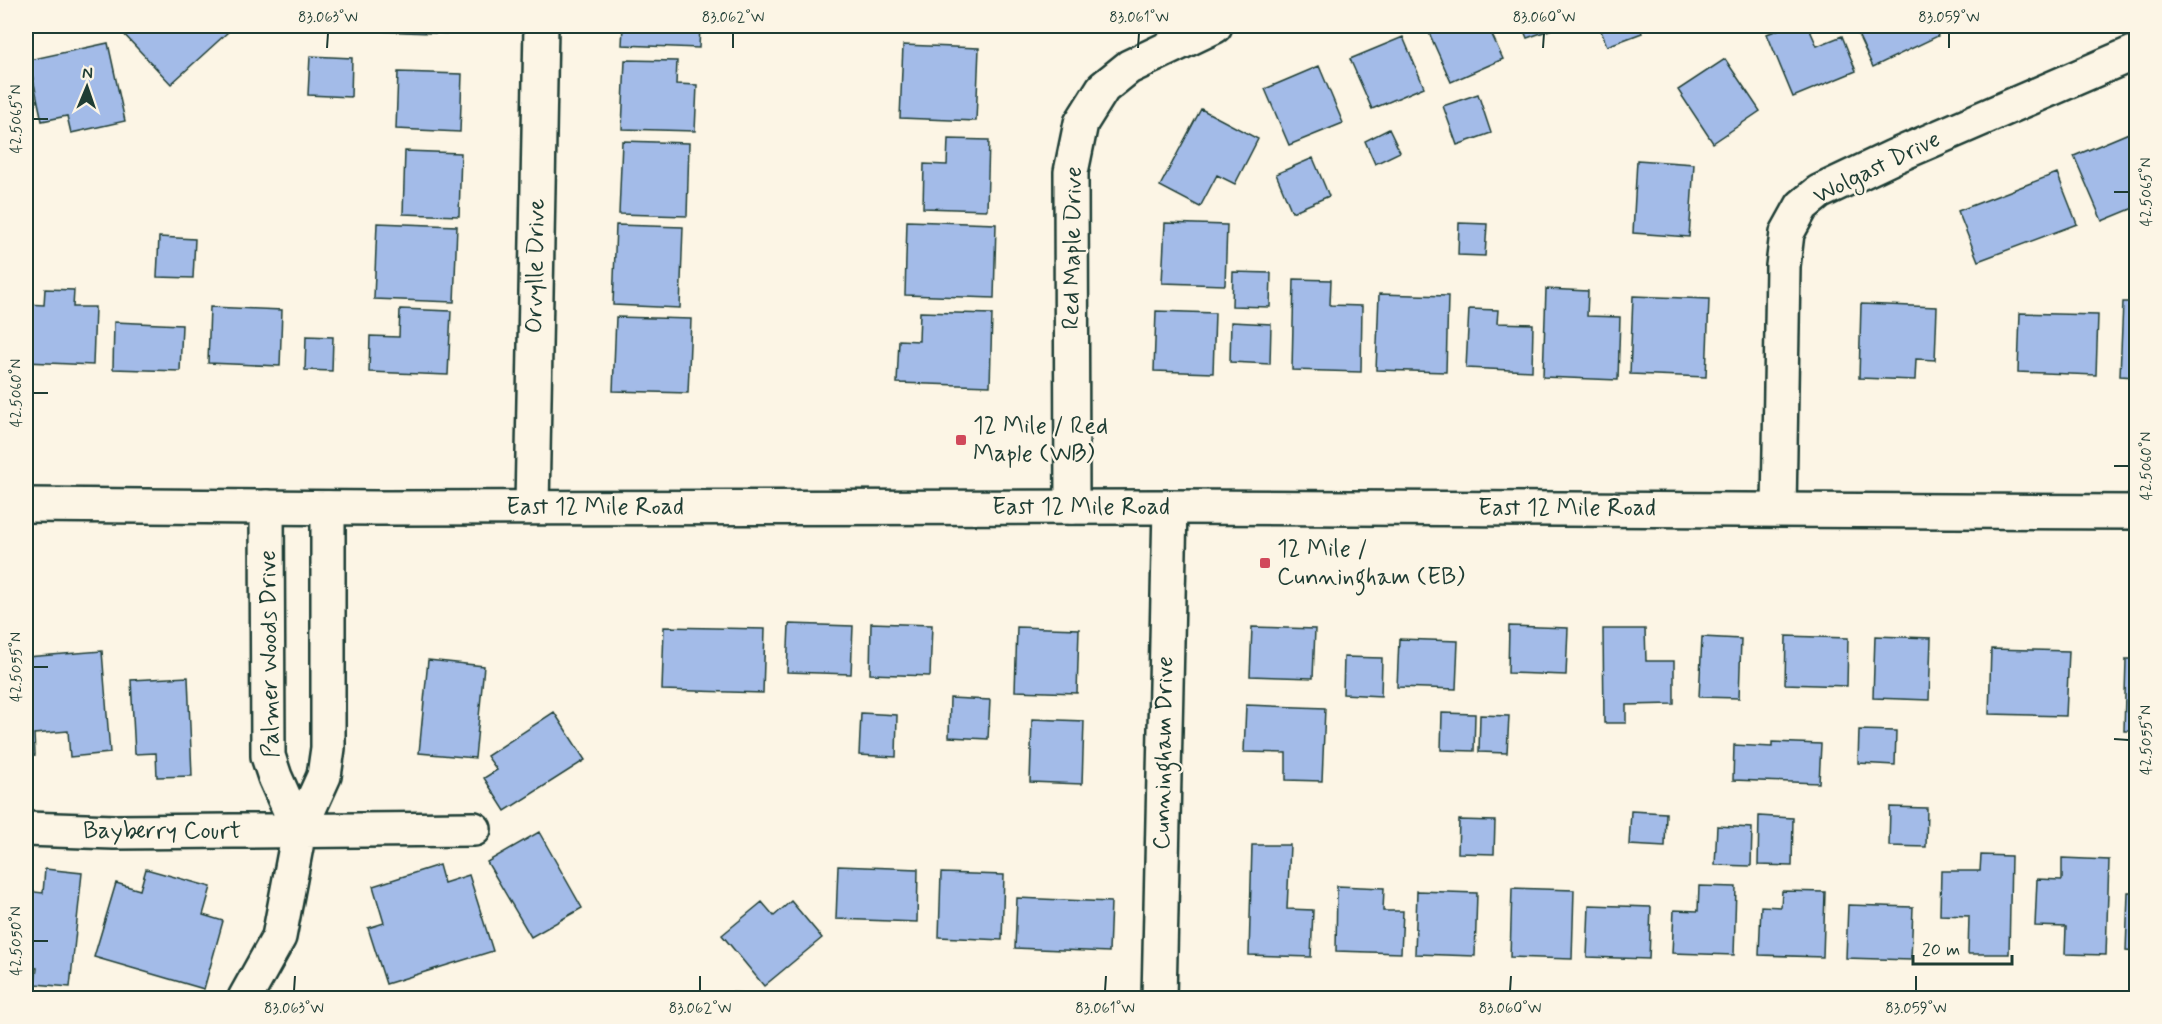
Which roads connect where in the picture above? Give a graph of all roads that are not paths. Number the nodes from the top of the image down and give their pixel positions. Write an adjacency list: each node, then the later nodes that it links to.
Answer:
1 (541, 26): 6 (street, Orvylle Drive)
2 (1215, 26): 7 (street, Red Maple Drive)
3 (2136, 52): 10 (street, Wolgast Drive)
4 (26, 505): 5 (street, East 12 Mile Road)
5 (267, 507): 9 (street, East 12 Mile Road); 14 (street, Palmer Woods Drive)
6 (532, 507): 7 (street, East 12 Mile Road); 9 (street, East 12 Mile Road)
7 (1072, 507): 8 (street, East 12 Mile Road)
8 (1170, 507): 10 (street, East 12 Mile Road); 16 (street, Cunningham Drive)
9 (328, 508): 14 (street)
10 (1779, 509): 11 (street, East 12 Mile Road)
11 (2136, 512)
12 (26, 829): 14 (street, Bayberry Court)
13 (474, 829): 14 (street, Bayberry Court)
14 (299, 831): 15 (street)
15 (245, 999)
16 (1159, 999)

